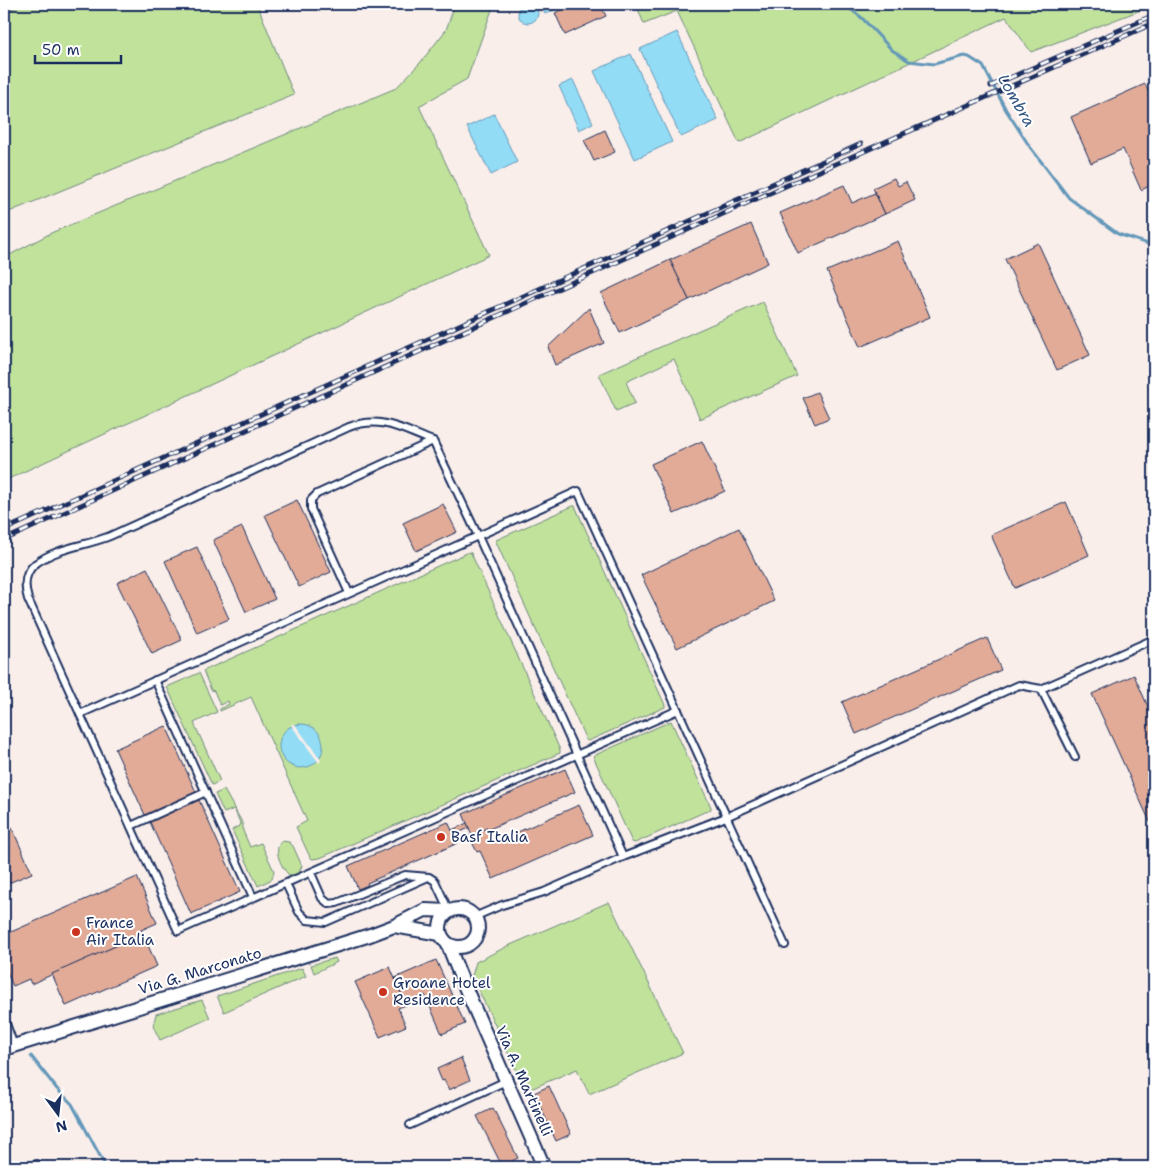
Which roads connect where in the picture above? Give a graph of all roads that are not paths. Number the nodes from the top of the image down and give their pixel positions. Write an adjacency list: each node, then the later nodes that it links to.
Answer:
1 (433, 441): 2 (lane); 3 (lane); 8 (lane)
2 (478, 536): 3 (lane); 7 (lane); 9 (lane)
3 (349, 593): 5 (lane)
4 (1154, 640): 6 (lane)
5 (155, 680): 8 (lane); 11 (lane)
6 (1041, 689): 10 (lane); 12 (lane)
7 (678, 710): 9 (lane); 12 (lane)
8 (80, 714): 13 (lane)
9 (577, 755): 14 (lane); 15 (lane)
10 (1075, 757)
11 (206, 792): 13 (lane); 18 (lane)
12 (726, 817): 14 (lane); 24 (lane)
13 (131, 826): 18 (lane)
14 (623, 857): 20 (lane)
15 (310, 873): 16 (lane); 17 (lane)
16 (429, 877): 17 (lane); 19 (lane)
17 (286, 884): 18 (lane)
18 (253, 898)
19 (449, 911): 20 (street); 21 (street, Via G. Marconato); 22 (street)
20 (474, 917): 25 (street)
21 (394, 926): 22 (street, Via G. Marconato); 28 (street, Via G. Marconato)
22 (440, 934): 23 (street)
23 (448, 945): 25 (street); 26 (street, Via A. Martinelli)
24 (785, 945)
25 (466, 947): 26 (street)
26 (462, 980): 29 (street, Via A. Martinelli)
27 (4, 1018): 28 (lane, Via G. Marconato)
28 (9, 1047)
29 (506, 1082): 30 (lane); 33 (street, Via A. Martinelli)
30 (410, 1125)
31 (37, 1164): 32 (lane)
32 (27, 1167)
33 (544, 1167)

